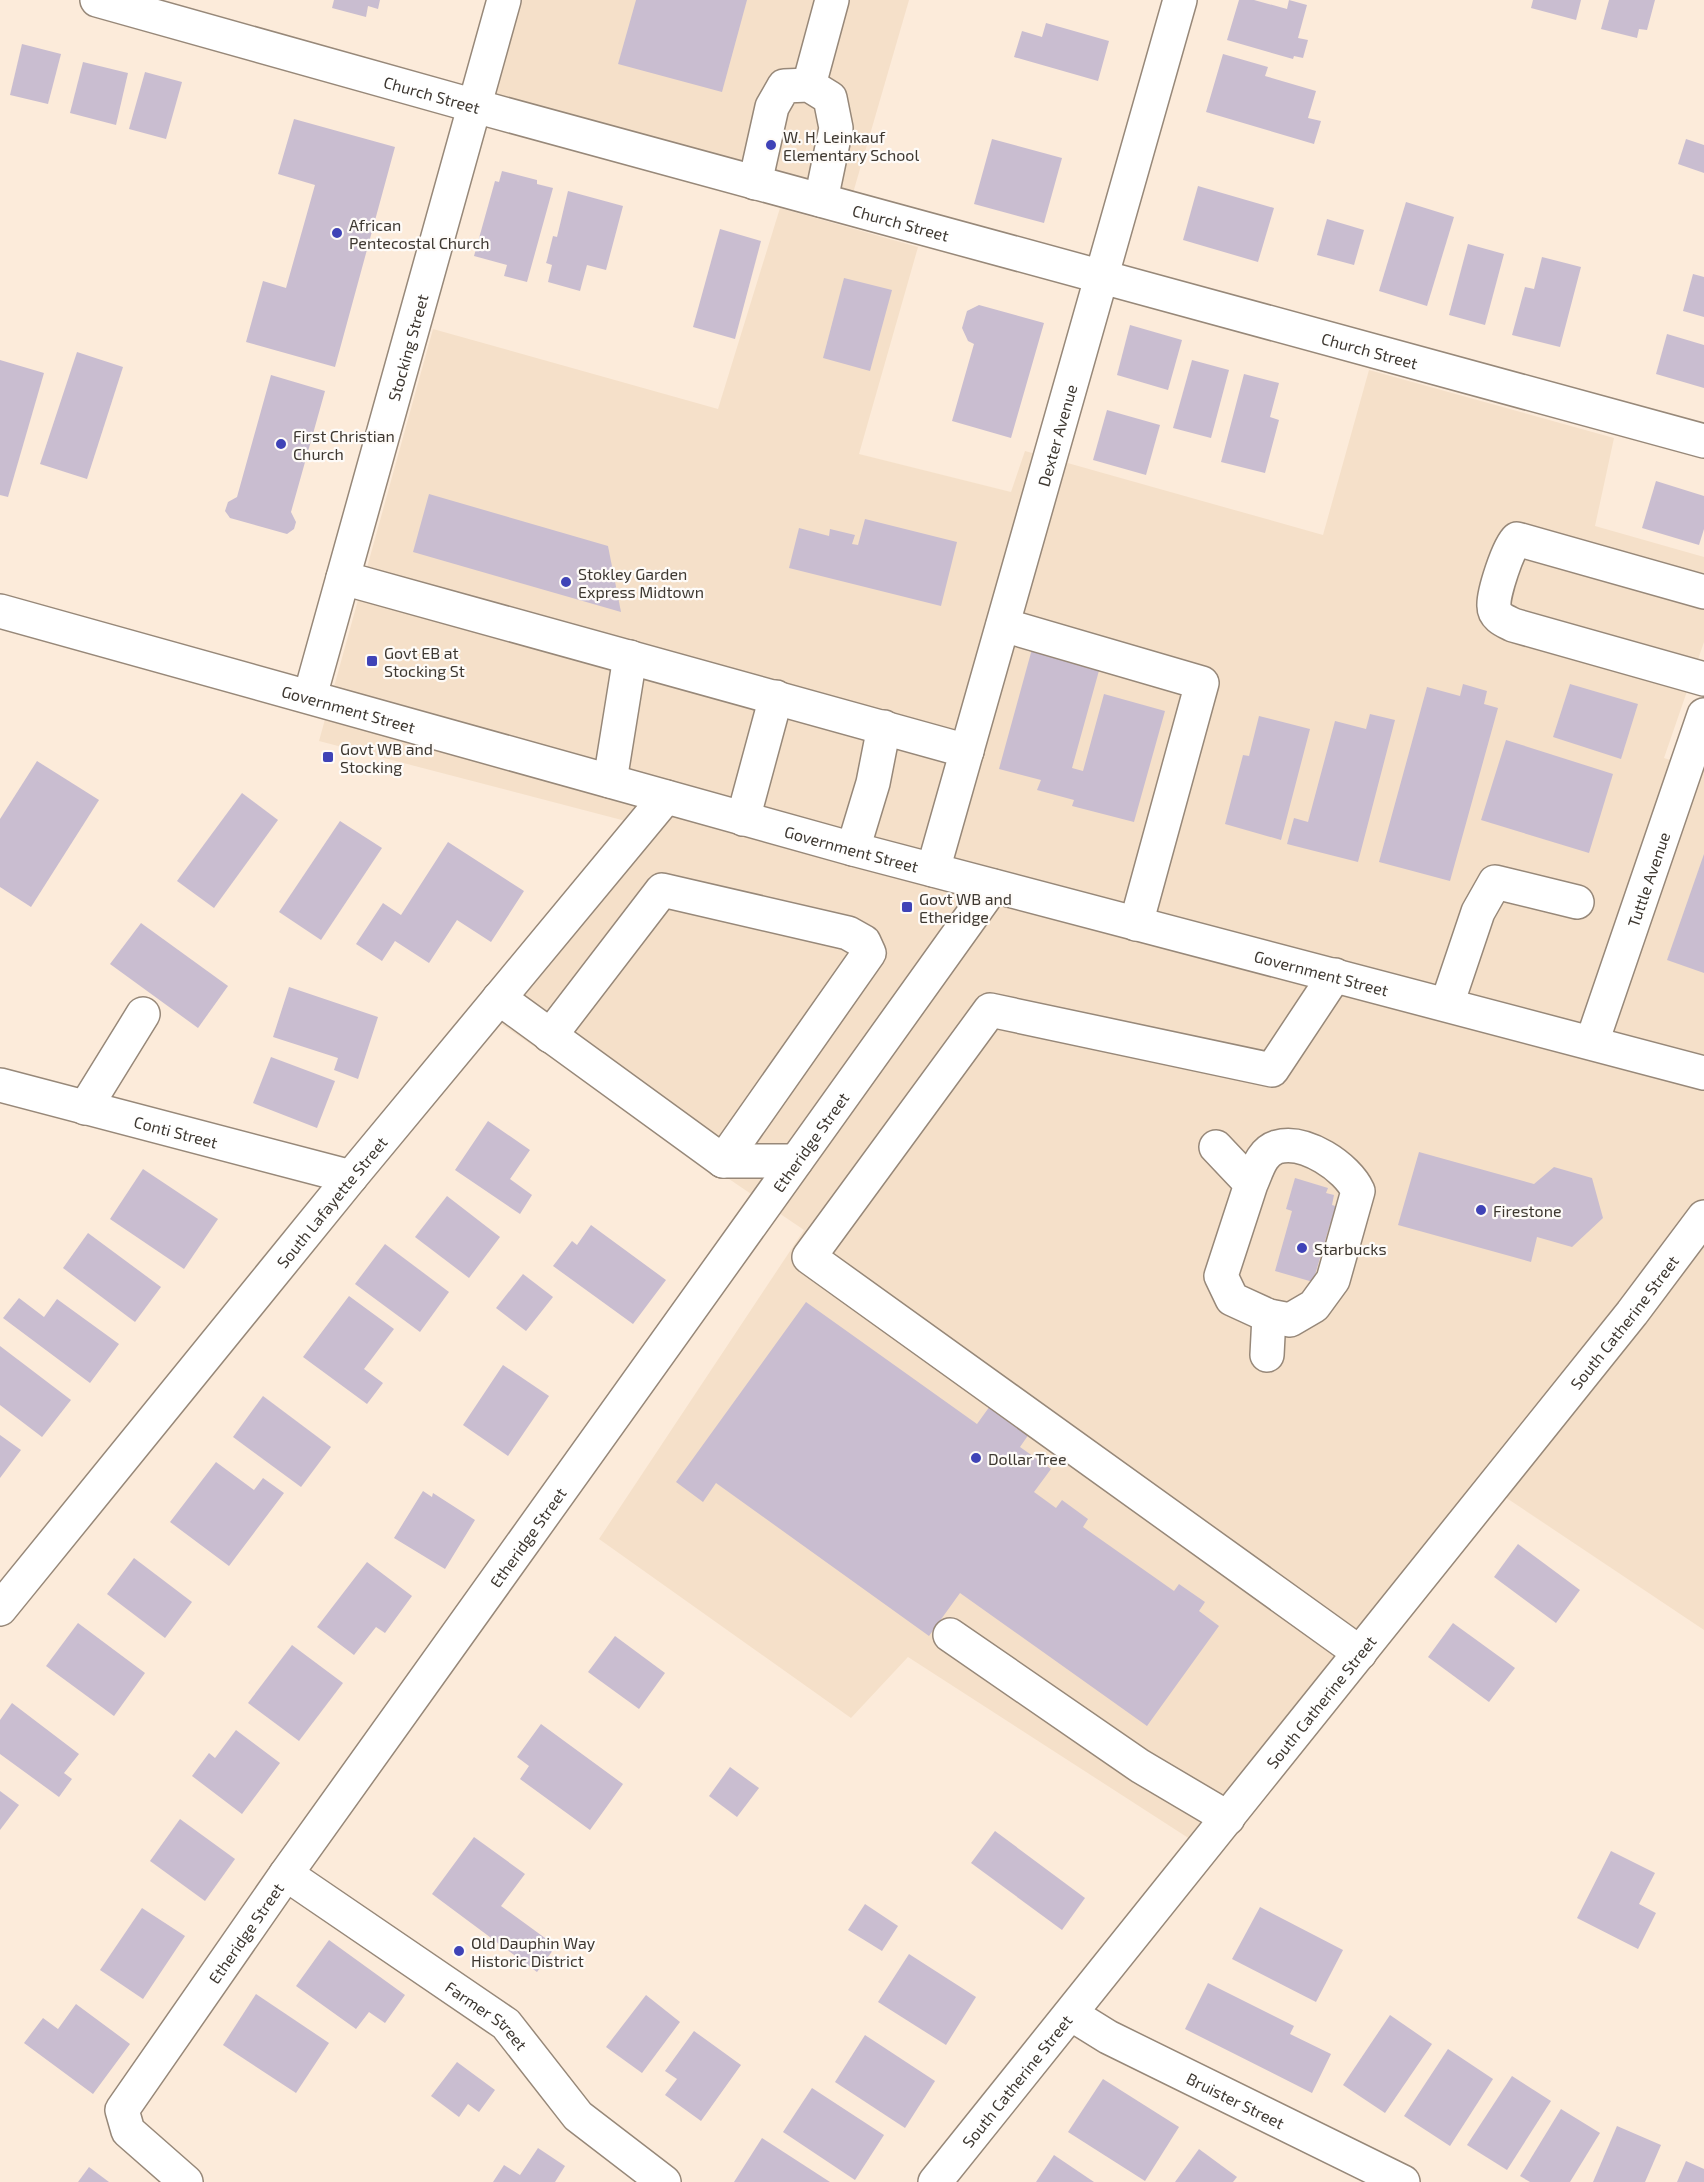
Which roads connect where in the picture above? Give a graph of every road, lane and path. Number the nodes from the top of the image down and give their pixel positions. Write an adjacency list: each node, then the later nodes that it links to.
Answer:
1 (98, 0): 6 (street, Church Street)
2 (504, 0): 6 (street, Stocking Street)
3 (832, 0): 5 (street)
4 (1180, 0): 9 (street, Dexter Avenue)
5 (809, 85): 7 (street); 8 (street)
6 (475, 106): 7 (street, Church Street); 11 (street, Stocking Street)
7 (755, 183): 8 (street, Church Street)
8 (821, 200): 9 (street, Church Street)
9 (1103, 278): 10 (street, Church Street); 14 (street, Dexter Avenue)
10 (1704, 441)
11 (343, 578): 15 (street); 17 (street, Stocking Street)
12 (1704, 592): 16 (street)
13 (0, 611): 17 (street, Government Street)
14 (1003, 625): 22 (street, Dexter Avenue); 30 (street)
15 (630, 657): 18 (street); 23 (street)
16 (1704, 680)
17 (310, 696): 23 (street, Government Street)
18 (776, 697): 20 (street); 25 (street)
19 (1704, 715): 21 (street, Tuttle Avenue)
20 (884, 727): 22 (street); 26 (street)
21 (1699, 747): 36 (street, Tuttle Avenue)
22 (967, 751): 27 (street, Dexter Avenue)
23 (610, 781): 24 (street, Government Street)
24 (666, 797): 25 (street, Government Street); 32 (street, South Lafayette Street)
25 (743, 819): 26 (street, Government Street)
26 (853, 849): 27 (street, Government Street)
27 (933, 870): 28 (street, Government Street)
28 (993, 886): 30 (street, Government Street); 42 (street, Etheridge Street)
29 (1577, 902): 33 (street)
30 (1136, 924): 31 (street, Government Street)
31 (1335, 975): 33 (street, Government Street); 50 (street)
32 (499, 999): 35 (street); 43 (street, South Lafayette Street)
33 (1447, 1004): 36 (street, Government Street)
34 (143, 1014): 39 (street)
35 (550, 1036): 41 (street); 41 (street)
36 (1592, 1042): 37 (street, Government Street)
37 (1704, 1073)
38 (0, 1085): 39 (street, Conti Street)
39 (84, 1108): 43 (street, Conti Street)
40 (1216, 1147): 44 (street)
41 (723, 1161): 42 (street)
42 (796, 1161): 52 (street, Etheridge Street)
43 (351, 1177): 48 (street, South Lafayette Street)
44 (1251, 1184): 46 (street); 46 (street)
45 (1704, 1217): 50 (street, South Catherine Street)
46 (1269, 1316): 47 (street)
47 (1267, 1355)
48 (0, 1610)
49 (950, 1635): 51 (street)
50 (1360, 1653): 51 (street, South Catherine Street)
51 (1228, 1818): 53 (street, South Catherine Street)
52 (286, 1874): 54 (street, Etheridge Street); 55 (street, Farmer Street)
53 (1071, 2014): 56 (street, South Catherine Street); 57 (street, Bruister Street)
54 (186, 2182)
55 (664, 2182)
56 (935, 2182)
57 (1403, 2182)

